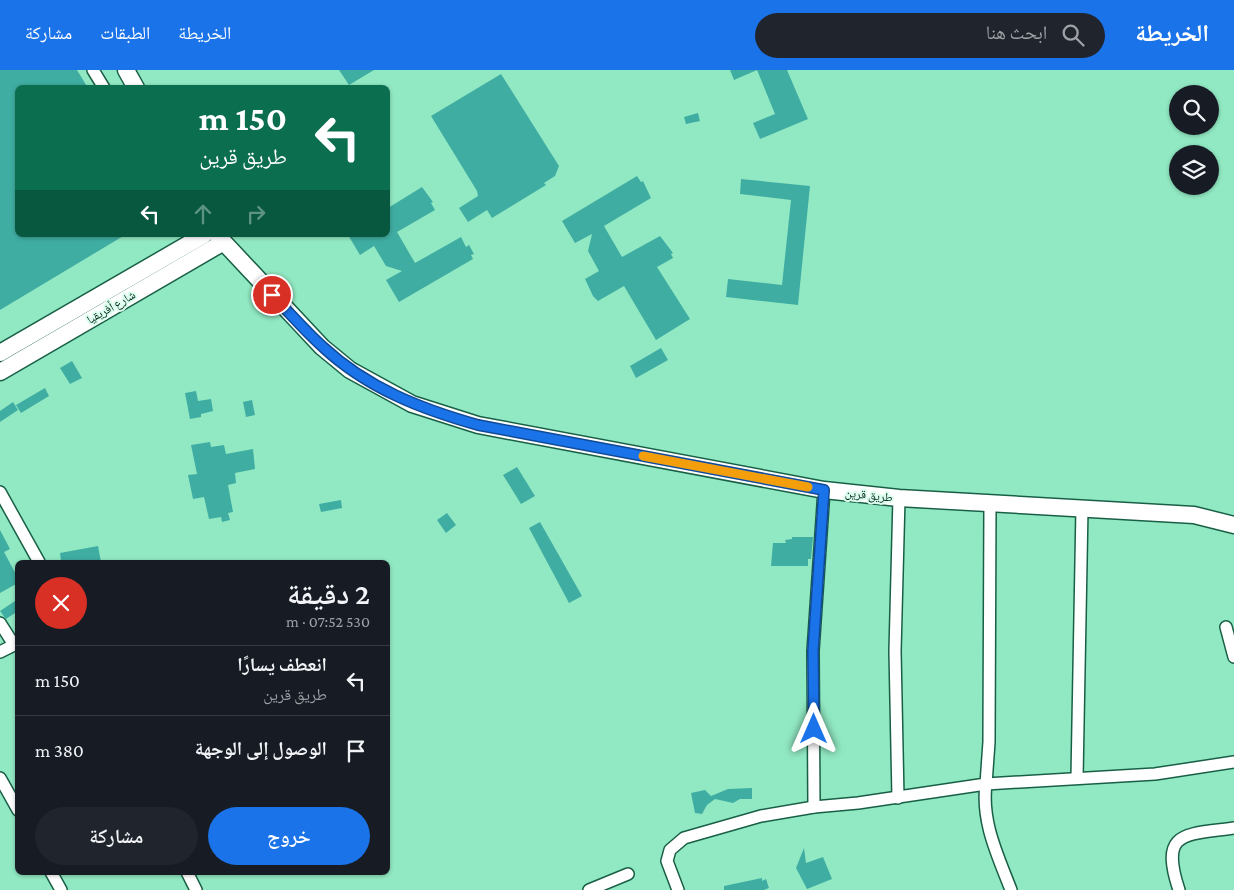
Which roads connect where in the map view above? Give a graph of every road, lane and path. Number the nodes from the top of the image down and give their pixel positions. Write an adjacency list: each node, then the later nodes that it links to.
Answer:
1 (93, 70): 3 (street)
2 (126, 70): 4 (street)
3 (102, 85)
4 (134, 85)
5 (219, 239): 6 (street, شارع أفريقيا); 9 (street, طريق قرين)
6 (201, 240): 7 (street, شارع أفريقيا); 8 (street, شارع أفريقيا)
7 (0, 353)
8 (0, 372)
9 (824, 490): 11 (street, طريق قرين); 28 (street)
10 (0, 492): 15 (street)
11 (899, 498): 12 (street, طريق قرين); 26 (street)
12 (990, 502): 13 (street, طريق قرين); 25 (street)
13 (1082, 508): 14 (street, طريق قرين); 24 (street)
14 (1234, 525)
15 (38, 560)
16 (0, 623): 18 (street)
17 (1226, 628): 21 (street)
18 (15, 643)
19 (15, 644): 20 (street)
20 (0, 652)
21 (1234, 657)
22 (1234, 762): 24 (street)
23 (0, 778): 27 (street)
24 (1077, 778): 25 (street)
25 (986, 784): 26 (street); 37 (street)
26 (898, 798): 28 (street)
27 (15, 805)
28 (814, 806): 36 (street)
29 (1234, 828): 38 (street)
30 (628, 874): 35 (street)
31 (52, 875): 34 (street)
32 (188, 875): 33 (street)
33 (193, 889)
34 (60, 890)
35 (589, 890)
36 (678, 890)
37 (1012, 890)
38 (1179, 890)

